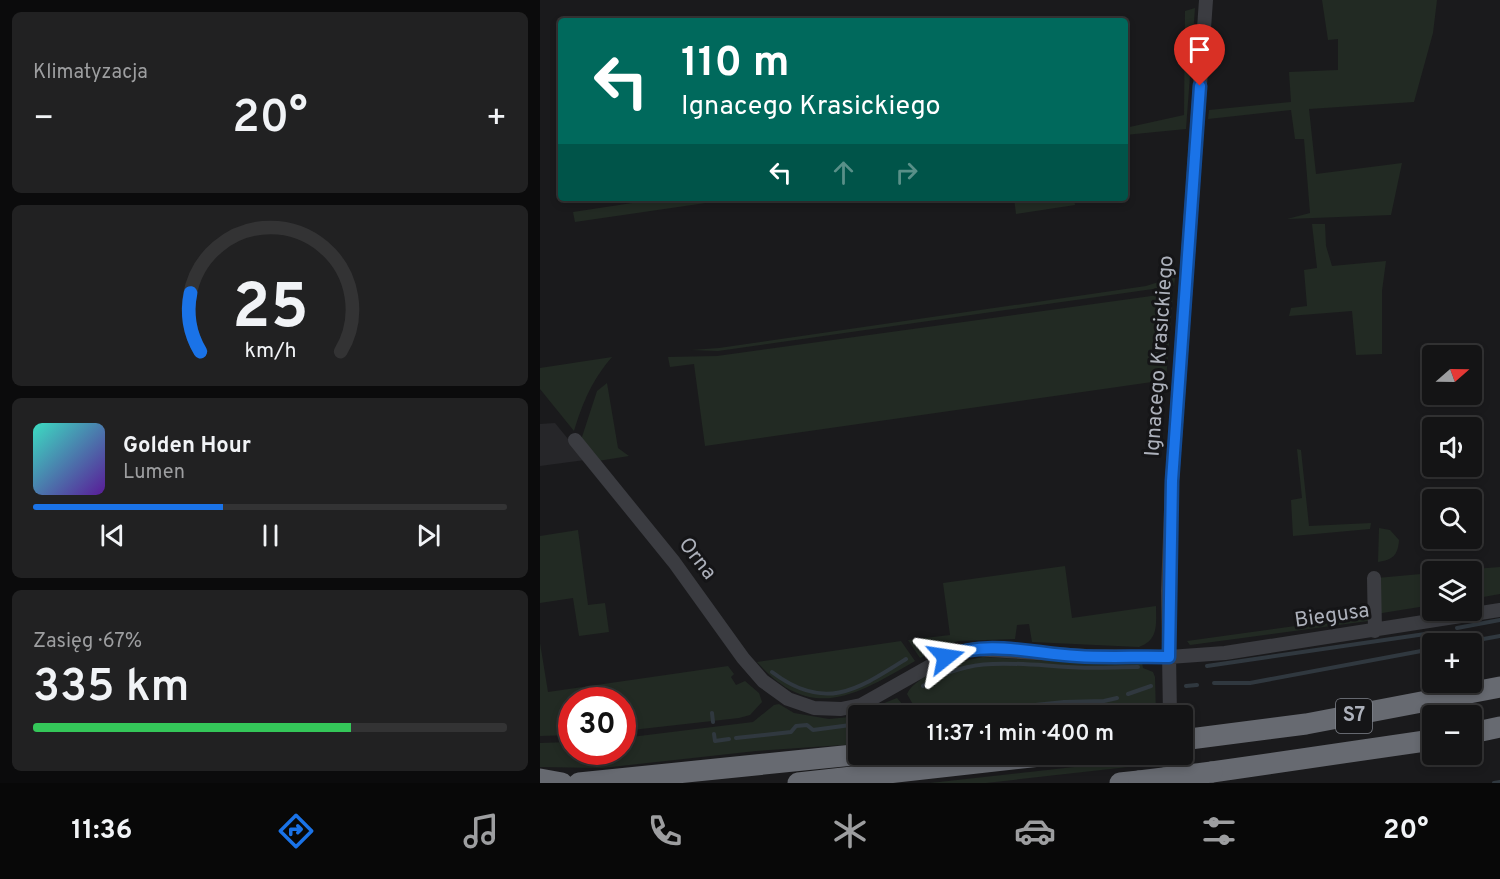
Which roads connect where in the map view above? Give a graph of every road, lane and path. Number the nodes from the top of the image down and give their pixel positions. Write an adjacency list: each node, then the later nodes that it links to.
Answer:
1 (1206, 0): 6 (street, Ignacego Krasickiego)
2 (575, 440): 6 (street, Orna)
3 (1374, 578): 5 (street)
4 (1500, 610): 5 (street, Biegusa)
5 (1375, 631): 6 (street, Biegusa)
6 (1169, 657): 8 (street, Ignacego Krasickiego)
7 (1500, 687): 11 (highway, S7)
8 (1170, 705)
9 (1500, 727): 10 (highway)
10 (1482, 731)
11 (1193, 739)
12 (1422, 741): 17 (highway, S7, bridge)
13 (848, 755): 19 (highway)
14 (960, 765): 20 (highway)
15 (1170, 765): 21 (street)
16 (540, 779): 18 (highway)
17 (1129, 782)
18 (562, 783)
19 (579, 783)
20 (798, 783)
21 (1169, 783)

